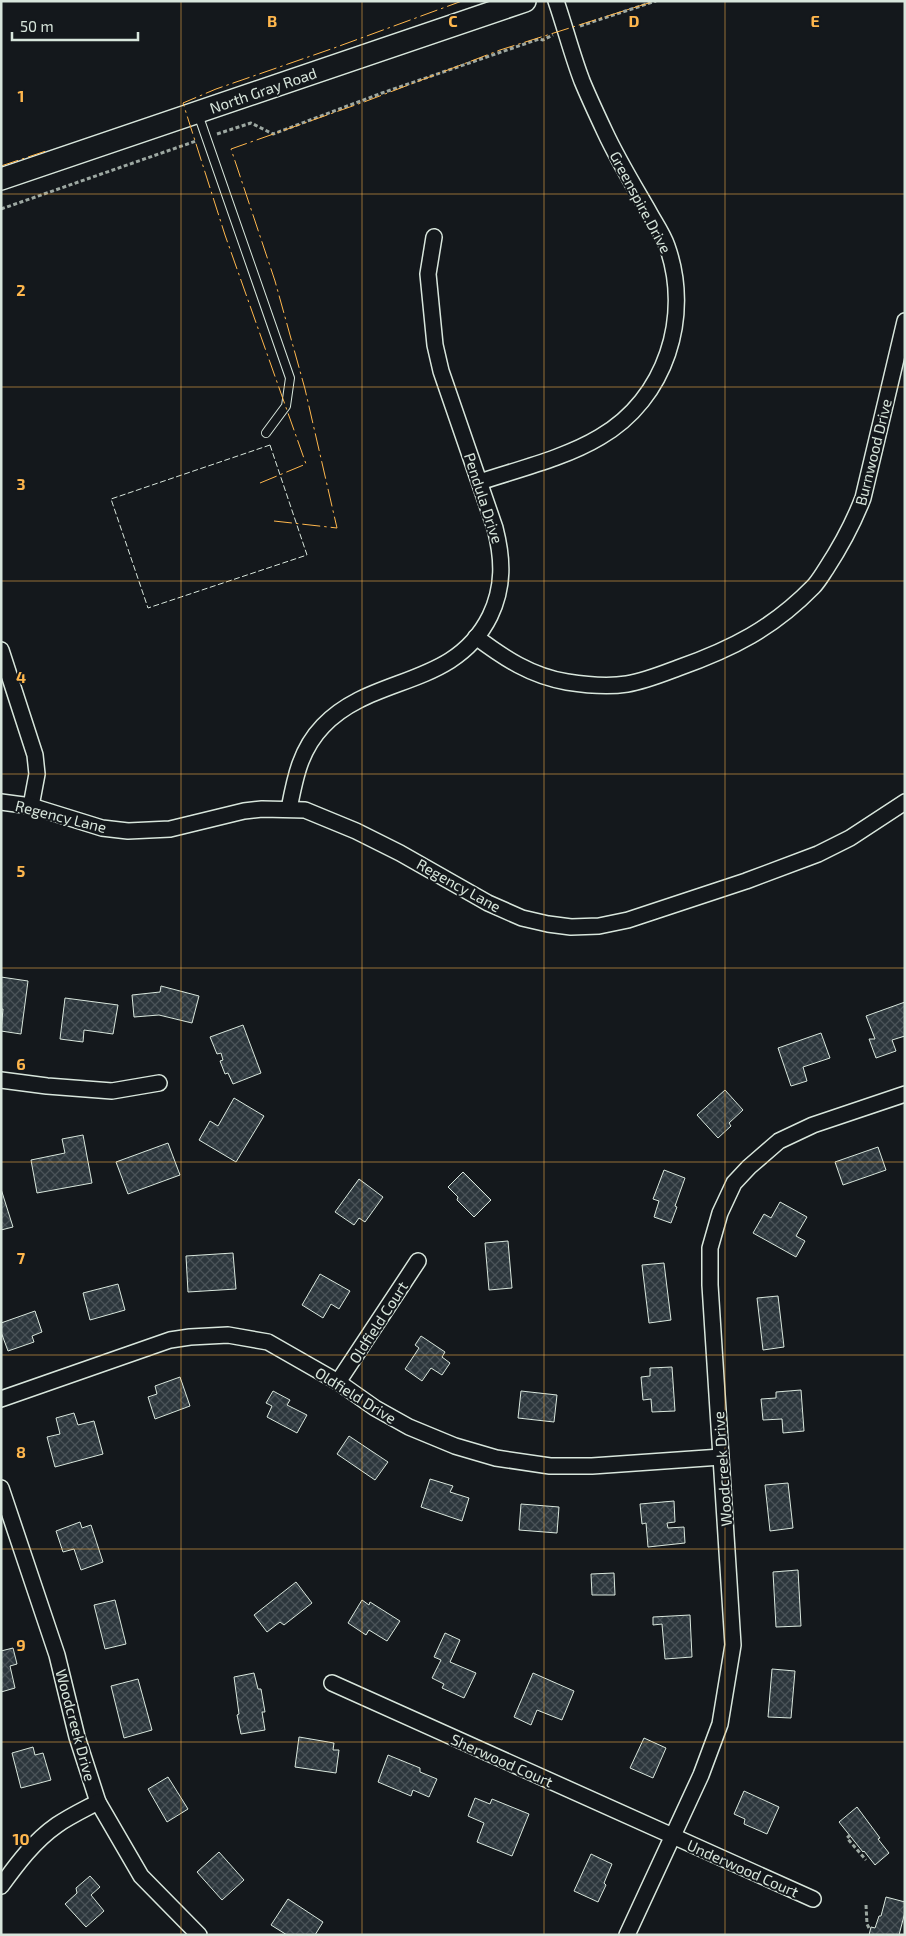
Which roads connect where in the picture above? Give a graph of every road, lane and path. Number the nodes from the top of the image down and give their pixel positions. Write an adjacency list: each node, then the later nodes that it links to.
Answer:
1 (525, 1): 5 (street, North Gray Road)
2 (556, 1): 4 (street, Greenspire Drive)
3 (656, 1): 4 (path)
4 (565, 30): 6 (path); 12 (street, Greenspire Drive)
5 (197, 112): 6 (lane); 7 (street, North Gray Road)
6 (206, 137): 8 (path); 11 (lane)
7 (1, 179)
8 (1, 209)
9 (434, 237): 12 (street, Pendula Drive)
10 (905, 321): 13 (street, Burnwood Drive)
11 (266, 433)
12 (480, 482): 13 (street, Pendula Drive)
13 (476, 637): 18 (street, Pendula Drive)
14 (1, 650): 17 (street)
15 (1, 802): 17 (street, Regency Lane)
16 (905, 802): 18 (street, Regency Lane)
17 (31, 806): 18 (street, Regency Lane)
18 (289, 809)
19 (1, 1080): 20 (street)
20 (159, 1083)
21 (905, 1094): 25 (street, Woodcreek Drive)
22 (418, 1261): 23 (street, Oldfield Court)
23 (338, 1382): 24 (street, Oldfield Drive); 25 (street, Oldfield Drive)
24 (1, 1398)
25 (721, 1457): 30 (street, Woodcreek Drive)
26 (1, 1488): 28 (street, Woodcreek Drive)
27 (332, 1683): 30 (street, Sherwood Court)
28 (98, 1802): 32 (street); 36 (street, Woodcreek Drive)
29 (850, 1835): 31 (path)
30 (672, 1837): 33 (street, Underwood Court); 37 (street, Woodcreek Drive)
31 (866, 1860)
32 (1, 1886)
33 (813, 1899)
34 (866, 1905): 35 (path)
35 (870, 1930)
36 (199, 1935)
37 (628, 1935)

